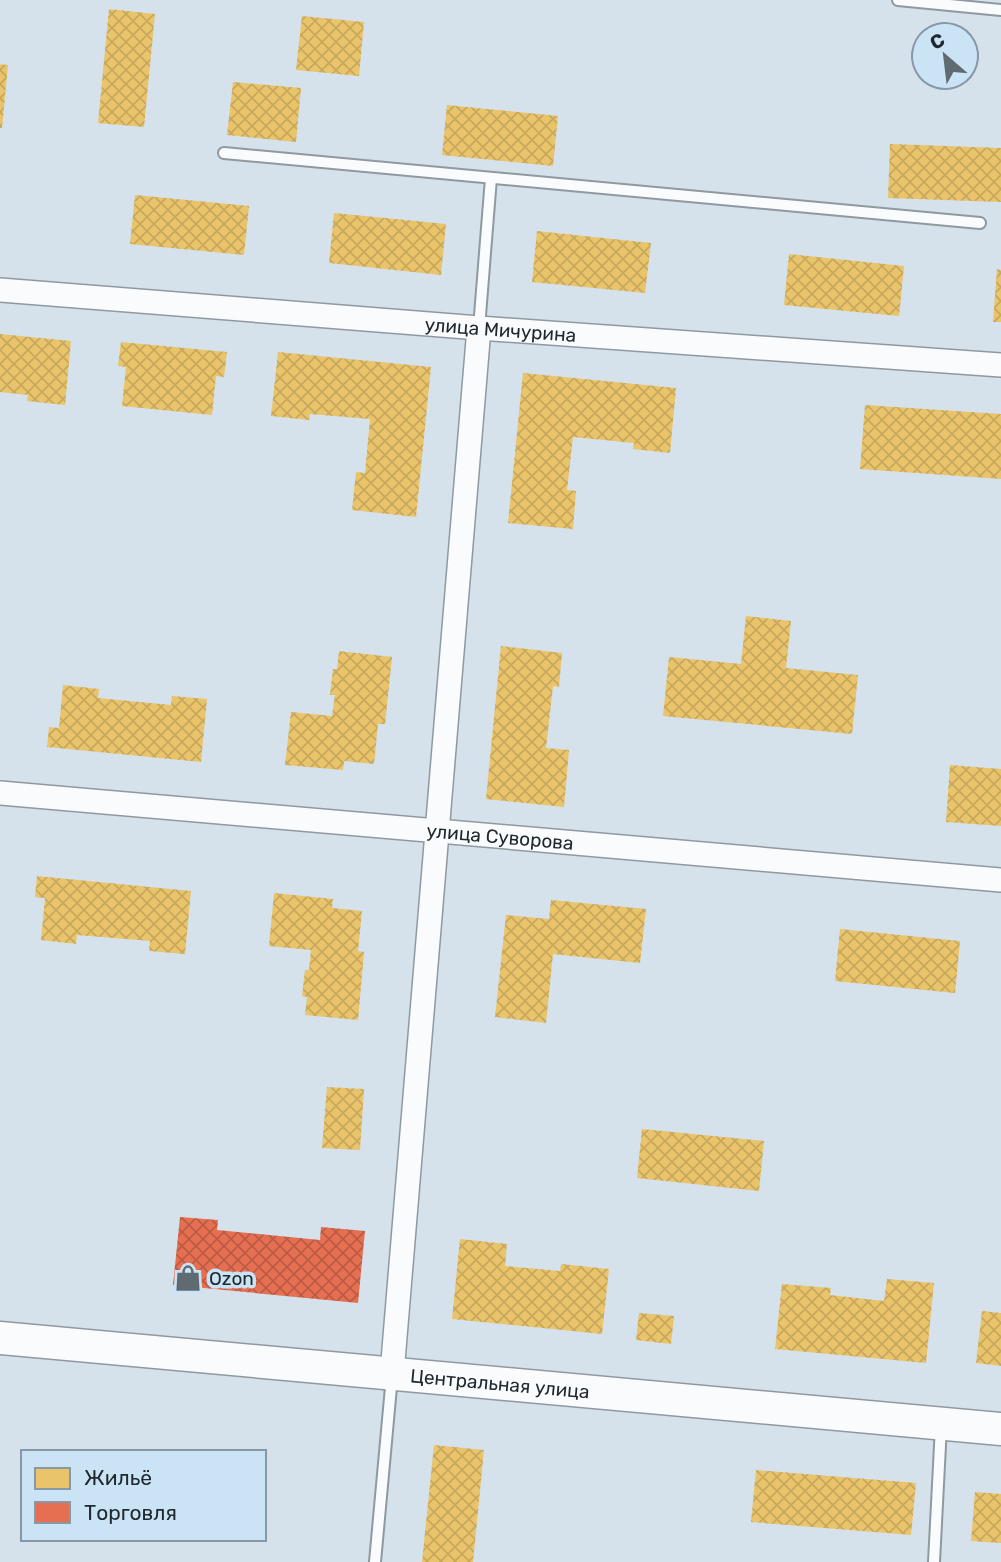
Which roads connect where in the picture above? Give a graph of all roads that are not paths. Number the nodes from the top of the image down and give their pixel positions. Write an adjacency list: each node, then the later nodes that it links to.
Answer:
1 (898, 0): 2 (lane)
2 (1001, 10)
3 (224, 153): 4 (lane)
4 (491, 178): 5 (lane); 7 (lane)
5 (980, 223)
6 (0, 290): 7 (street, улица Мичурина)
7 (479, 328): 8 (street, улица Мичурина); 10 (street)
8 (1001, 365)
9 (0, 793): 10 (street, улица Суворова)
10 (437, 831): 11 (street, улица Суворова); 13 (street)
11 (1001, 880)
12 (0, 1338): 13 (main road, Центральная улица)
13 (392, 1373): 14 (main road, Центральная улица); 16 (lane)
14 (941, 1423): 15 (main road, Центральная улица); 17 (lane)
15 (1001, 1429)
16 (375, 1562)
17 (934, 1562)

